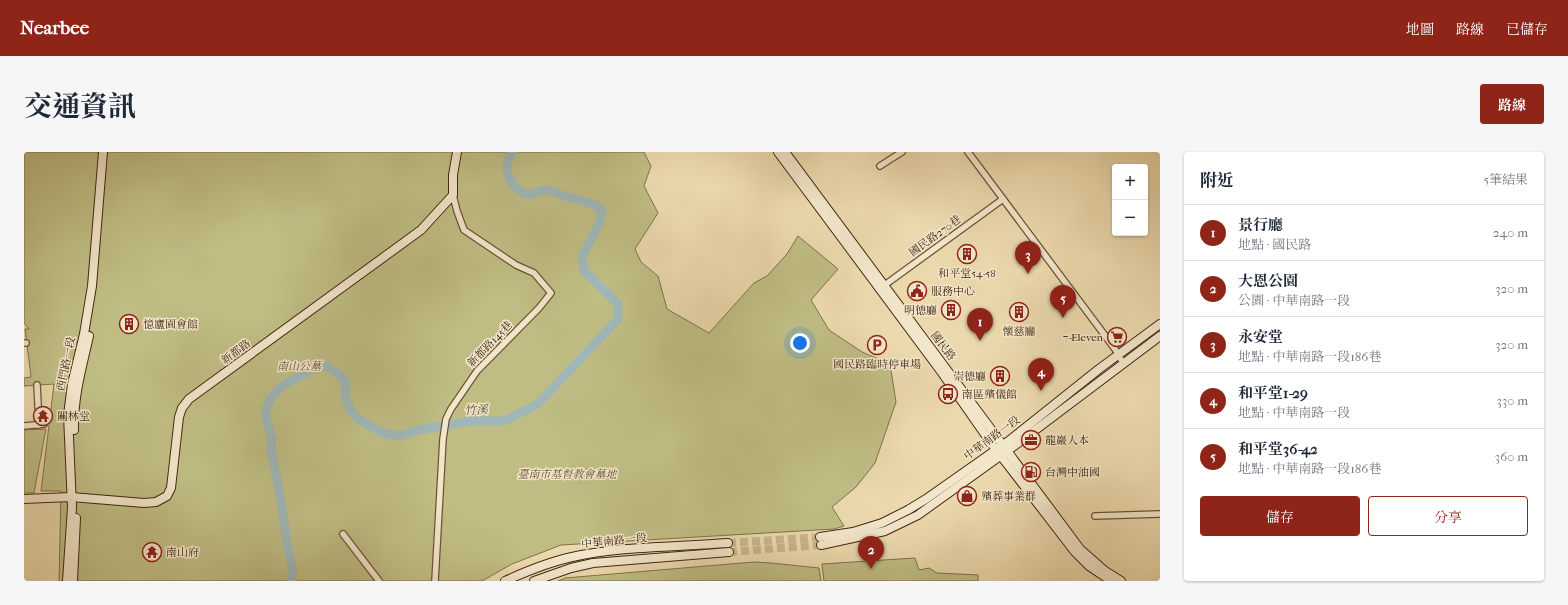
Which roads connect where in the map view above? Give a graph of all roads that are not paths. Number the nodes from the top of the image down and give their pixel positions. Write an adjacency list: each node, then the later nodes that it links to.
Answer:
1 (103, 152): 19 (street, 西門路一段)
2 (109, 152): 19 (street, 西門路一段)
3 (457, 152): 9 (street)
4 (778, 152): 11 (street, 國民路)
5 (785, 152): 11 (street, 國民路)
6 (902, 152): 8 (street)
7 (968, 152): 10 (street)
8 (880, 166)
9 (453, 195): 19 (street, 新都路); 30 (street, 新都路145巷)
10 (1003, 199): 11 (street, 國民路270巷); 14 (street)
11 (882, 287): 18 (street, 國民路)
12 (1160, 324): 14 (street, 中華南路一段)
13 (1160, 336): 15 (street, 中華南路一段)
14 (1118, 354): 15 (street); 18 (street, 中華南路一段)
15 (1123, 363): 18 (street, 中華南路一段)
16 (37, 385): 17 (street)
17 (24, 426)
18 (1002, 450): 24 (street, 中華南路一段); 33 (street, 國民路); 34 (street, 國民路)
19 (74, 497): 20 (street, 新都路); 27 (street, 西門路一段); 28 (street, 西門路一段)
20 (24, 499)
21 (1160, 514): 22 (street)
22 (1095, 516)
23 (343, 534): 29 (street)
24 (821, 541)
25 (728, 544): 31 (street, 中華南路一段)
26 (729, 552): 32 (street, 中華南路一段)
27 (67, 581)
28 (73, 581)
29 (379, 581)
30 (435, 581)
31 (505, 581)
32 (534, 581)
33 (1112, 581)
34 (1121, 581)

